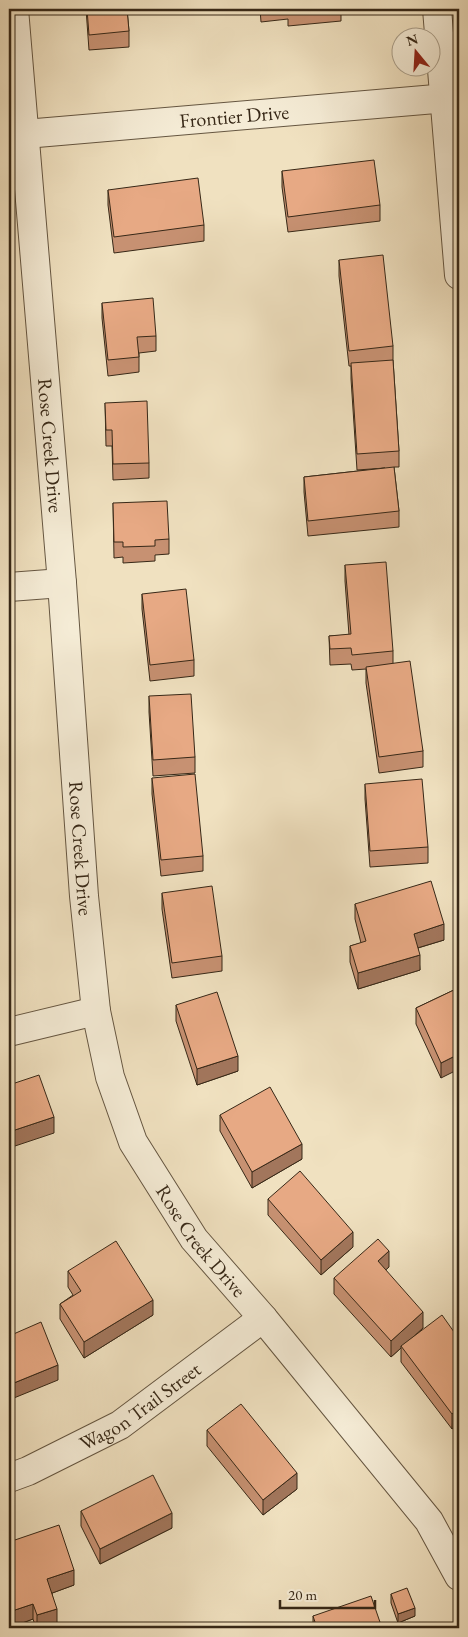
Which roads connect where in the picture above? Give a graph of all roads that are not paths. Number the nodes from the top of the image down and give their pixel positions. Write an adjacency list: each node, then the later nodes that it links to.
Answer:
1 (14, 9): 4 (street, Rose Creek Drive)
2 (437, 9): 3 (street)
3 (452, 97): 4 (street, Frontier Drive); 5 (street)
4 (17, 133): 6 (street, Rose Creek Drive)
5 (459, 275)
6 (62, 583): 7 (street); 8 (street, Rose Creek Drive)
7 (9, 588)
8 (96, 1011): 9 (street); 10 (street, Rose Creek Drive)
9 (9, 1032)
10 (263, 1318): 11 (street, Wagon Trail Street); 12 (street, Rose Creek Drive)
11 (9, 1478)
12 (459, 1576)

